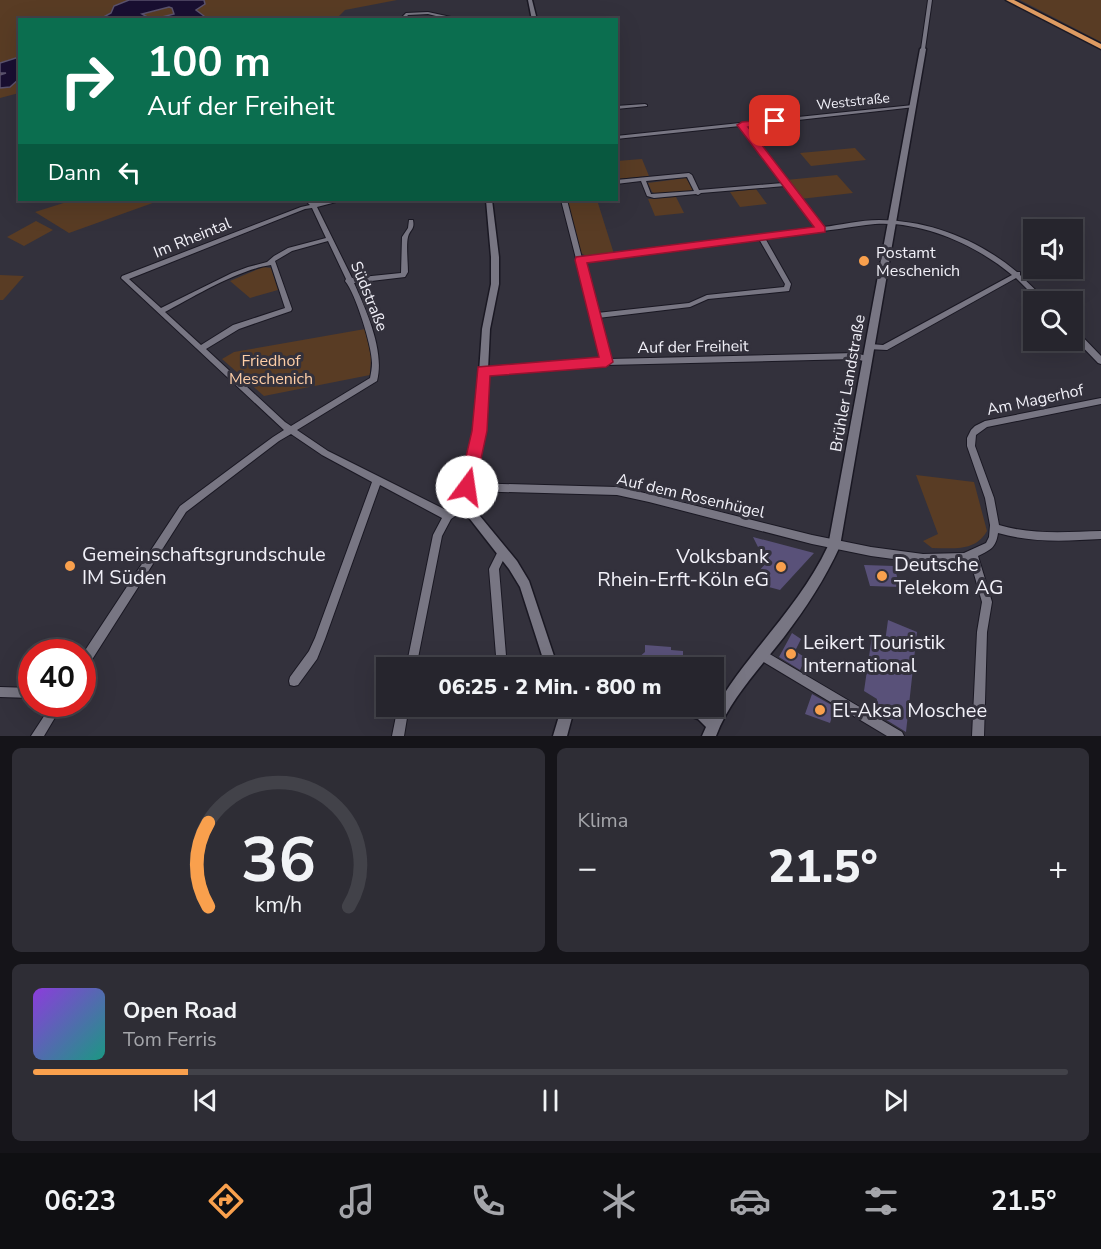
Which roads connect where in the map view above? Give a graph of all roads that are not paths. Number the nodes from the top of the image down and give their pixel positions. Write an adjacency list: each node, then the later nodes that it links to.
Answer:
1 (530, 0): 6 (street)
2 (930, 0): 8 (street, Brühler Landstraße)
3 (1009, 0): 7 (highway)
4 (404, 18): 5 (street)
5 (446, 18)
6 (534, 18)
7 (1101, 47)
8 (923, 49): 10 (street, Brühler Landstraße)
9 (645, 105): 11 (street)
10 (913, 106): 12 (street, Weststraße); 22 (street, Brühler Landstraße)
11 (618, 108)
12 (742, 125): 13 (street, Weststraße); 16 (street)
13 (618, 138)
14 (643, 179): 15 (street); 17 (street); 17 (street)
15 (618, 182)
16 (785, 184): 17 (street); 23 (street)
17 (698, 193)
18 (489, 201): 39 (street)
19 (564, 201): 26 (street)
20 (311, 202): 25 (street, Südstraße); 31 (street, Im Rheintal)
21 (411, 221): 29 (street)
22 (893, 222): 23 (street); 28 (street); 34 (street, Brühler Landstraße)
23 (821, 229): 24 (street)
24 (761, 237): 26 (street); 32 (street)
25 (329, 239): 27 (street); 29 (street, Südstraße)
26 (580, 260): 32 (street)
27 (270, 262): 31 (street); 35 (street)
28 (1018, 274): 30 (street); 34 (street)
29 (348, 281): 41 (street, Südstraße)
30 (1034, 291)
31 (162, 311): 35 (street)
32 (595, 316): 38 (street)
33 (1083, 342): 37 (street)
34 (870, 347): 36 (street, Brühler Landstraße)
35 (202, 348): 41 (street)
36 (868, 359): 38 (street, Auf der Freiheit); 48 (street, Brühler Landstraße)
37 (1101, 361)
38 (606, 362): 39 (street, Auf der Freiheit)
39 (483, 371): 43 (street)
40 (1101, 400): 46 (street, Am Magerhof)
41 (291, 430): 42 (street); 51 (street)
42 (377, 481): 45 (street); 56 (street)
43 (467, 487): 44 (street); 48 (street, Auf dem Rosenhügel)
44 (464, 505): 45 (street); 49 (street)
45 (448, 516): 53 (street)
46 (996, 528): 47 (street); 50 (street)
47 (1101, 535)
48 (834, 546): 50 (street); 52 (street, Brühler Landstraße)
49 (502, 552): 54 (street); 55 (street)
50 (973, 556): 67 (street)
51 (96, 643)
52 (761, 654): 62 (street, Brühler Landstraße); 66 (street)
53 (413, 657)
54 (501, 657)
55 (549, 657)
56 (294, 681)
57 (0, 692): 58 (street)
58 (18, 693)
59 (49, 717): 63 (street)
60 (402, 717): 64 (street)
61 (566, 717): 65 (street)
62 (711, 730)
63 (37, 736)
64 (398, 736)
65 (560, 736)
66 (898, 736)
67 (978, 736)

